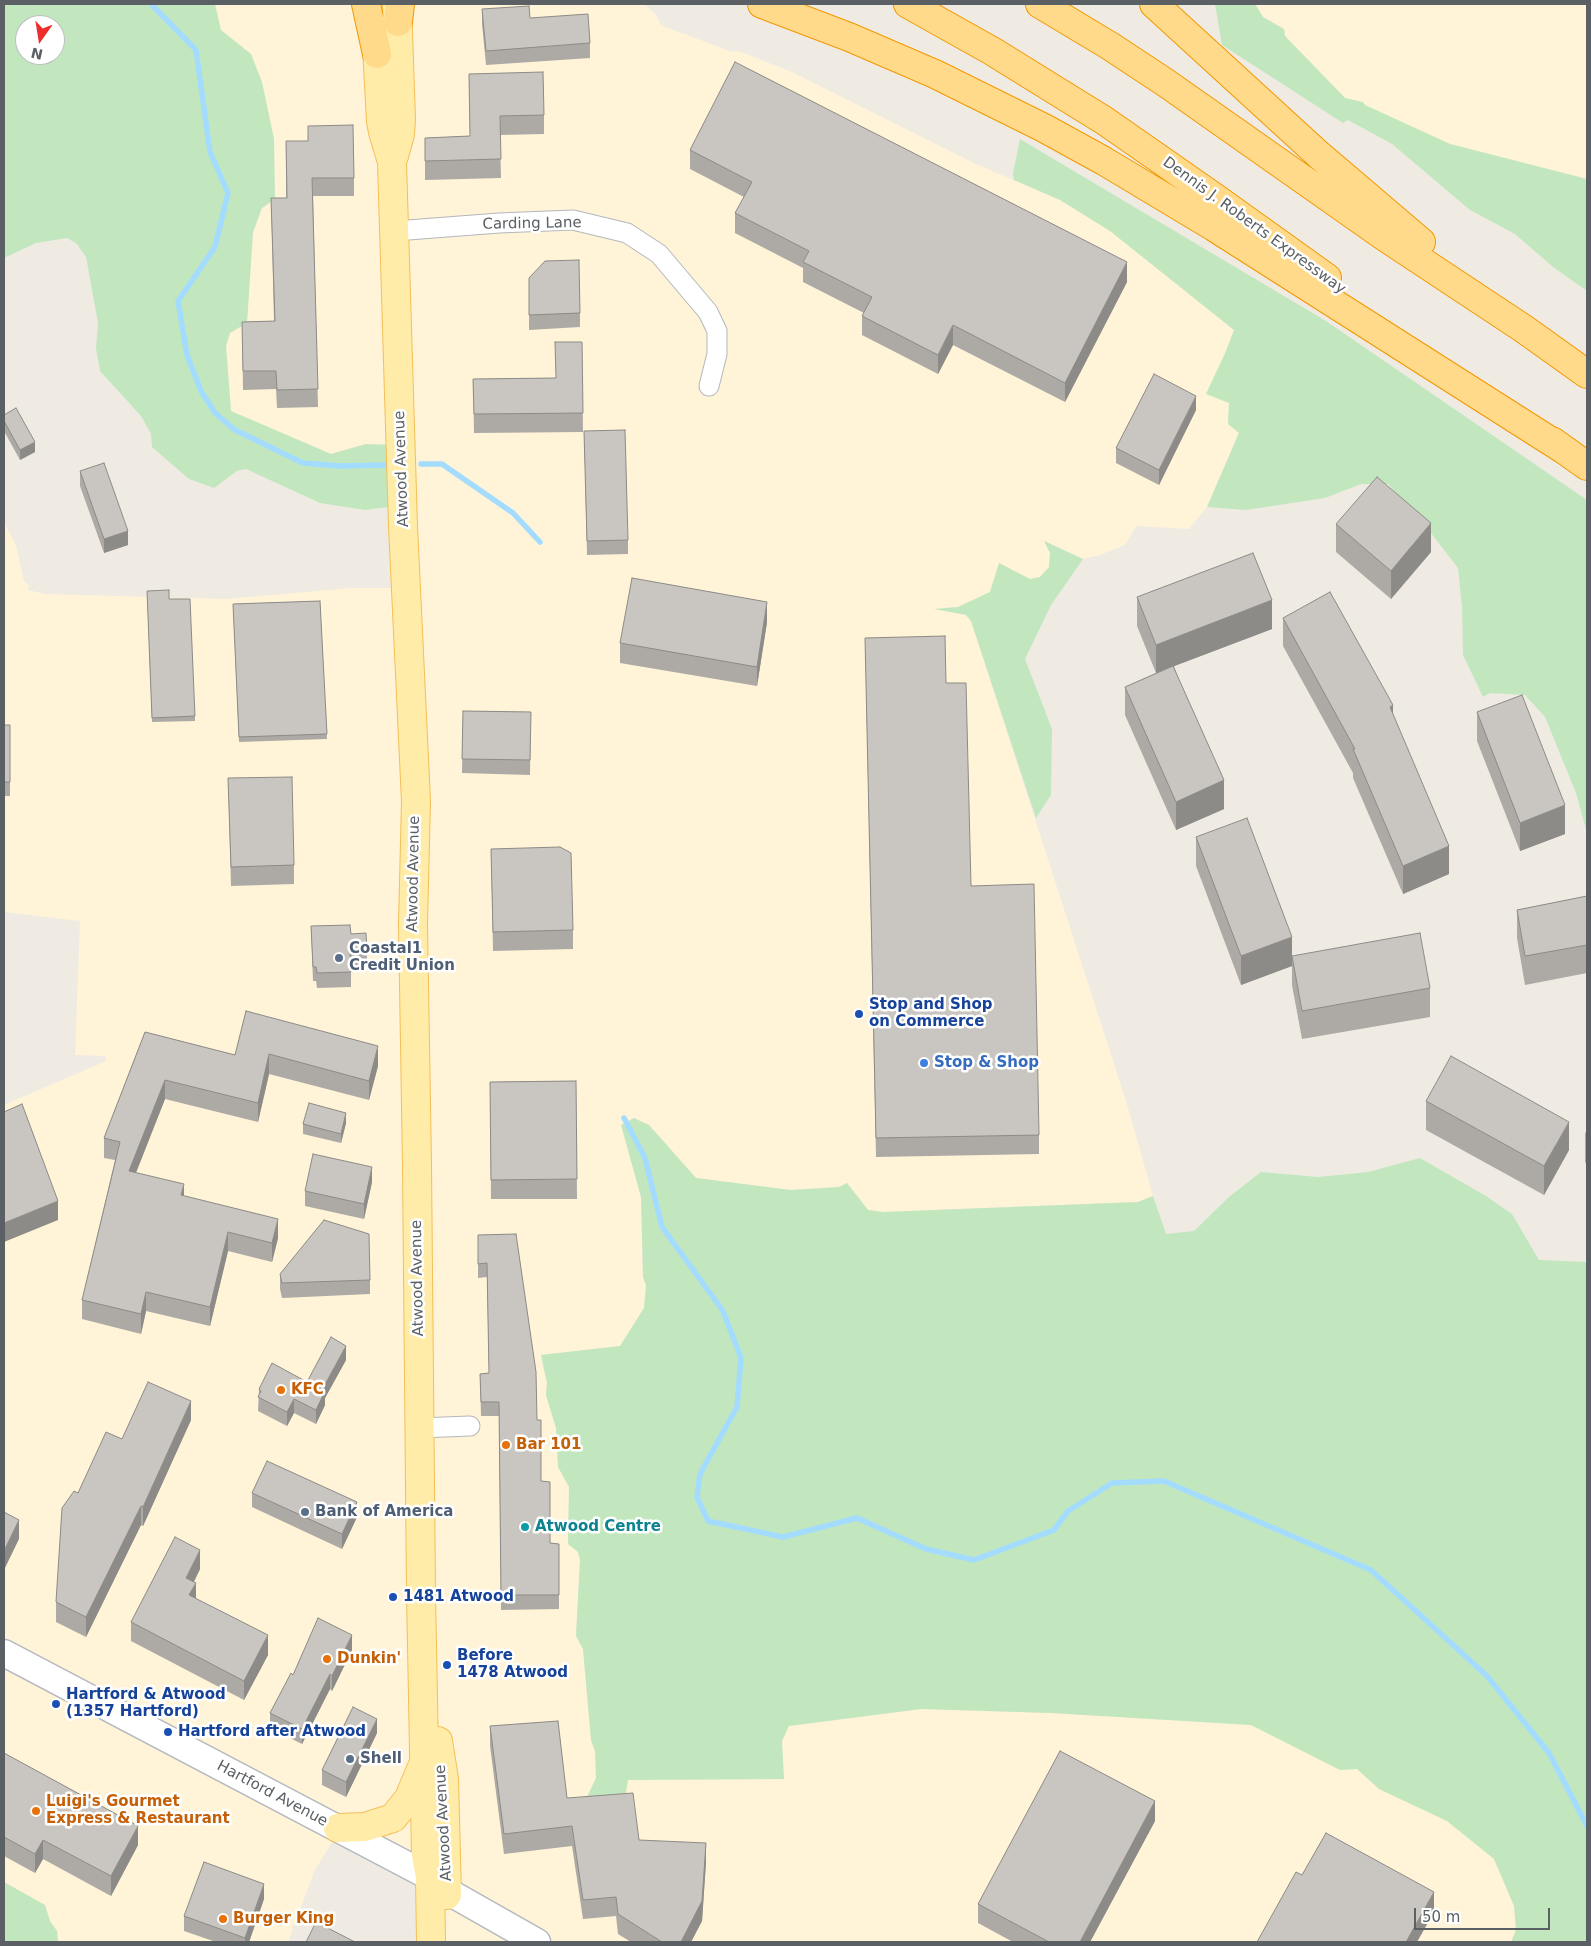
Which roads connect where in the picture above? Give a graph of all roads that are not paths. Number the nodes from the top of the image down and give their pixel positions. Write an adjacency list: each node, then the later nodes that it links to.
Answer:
1 (366, 4): 8 (highway)
2 (375, 4): 8 (main road, Atwood Avenue)
3 (762, 4): 14 (highway)
4 (908, 4): 14 (highway, Dennis J. Roberts Expressway)
5 (1040, 4): 11 (highway)
6 (1154, 4): 11 (highway)
7 (398, 10): 9 (main road, Atwood Avenue)
8 (377, 54): 9 (main road, Atwood Avenue)
9 (392, 162): 10 (main road, Atwood Avenue)
10 (395, 231): 13 (street, Carding Lane); 16 (main road, Atwood Avenue)
11 (1524, 329): 12 (highway)
12 (1587, 374)
13 (708, 386)
14 (1577, 459)
15 (470, 1426): 16 (street)
16 (419, 1428): 17 (main road, Atwood Avenue)
17 (422, 1646): 19 (main road, Atwood Avenue); 21 (main road, Atwood Avenue)
18 (4, 1653): 20 (main road, Hartford Avenue)
19 (425, 1762): 20 (main road); 21 (main road, Atwood Avenue)
20 (338, 1828): 21 (main road, Hartford Avenue)
21 (438, 1884): 22 (main road, Atwood Avenue); 23 (main road, Atwood Avenue); 24 (main road, Hartford Avenue)
22 (431, 1942)
23 (447, 1942)
24 (537, 1942)

